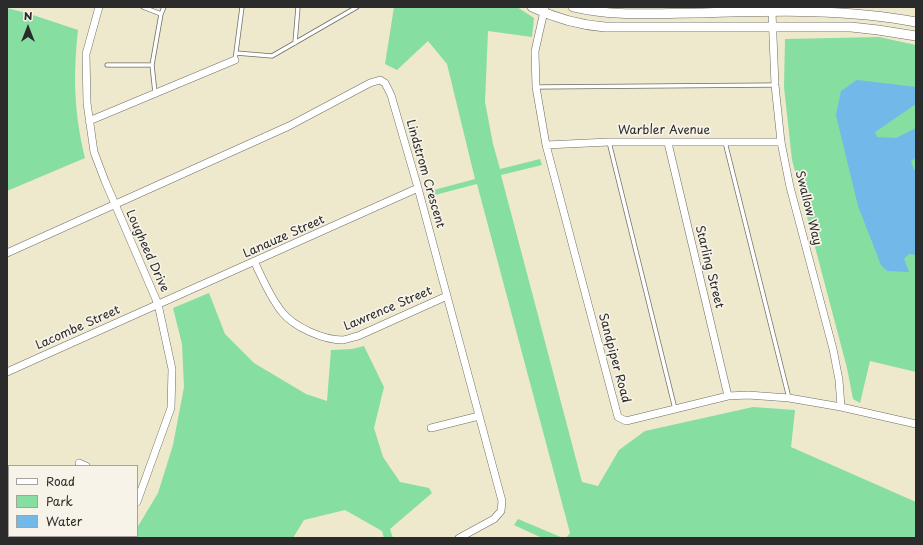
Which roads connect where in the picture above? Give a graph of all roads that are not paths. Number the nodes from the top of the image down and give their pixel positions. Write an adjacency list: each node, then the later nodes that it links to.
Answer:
1 (99, 7): 26 (street, Lougheed Drive)
2 (143, 7): 13 (lane)
3 (164, 7): 13 (lane)
4 (242, 7): 20 (lane)
5 (298, 7): 19 (lane)
6 (357, 7): 19 (lane)
7 (532, 7): 9 (street)
8 (573, 7): 12 (street)
9 (544, 10): 15 (street); 24 (street, Sandpiper Road)
10 (860, 10): 11 (street); 12 (street); 16 (street)
11 (878, 11): 14 (street); 17 (street)
12 (772, 12): 15 (street, Swallow Way)
13 (161, 14): 22 (lane)
14 (916, 22)
15 (773, 26): 16 (street); 23 (street, Swallow Way)
16 (860, 27): 17 (street)
17 (878, 30): 18 (street)
18 (916, 36)
19 (295, 43): 20 (lane)
20 (236, 56): 25 (street)
21 (107, 65): 22 (lane)
22 (152, 65): 25 (lane)
23 (775, 85): 24 (lane); 29 (street, Swallow Way)
24 (536, 87): 31 (street, Sandpiper Road)
25 (155, 93): 26 (street)
26 (90, 121): 33 (street, Lougheed Drive)
27 (725, 141): 29 (street, Warbler Avenue); 30 (street, Warbler Avenue); 40 (lane)
28 (609, 142): 30 (street, Warbler Avenue); 31 (street, Warbler Avenue); 42 (lane)
29 (782, 142): 41 (street, Swallow Way)
30 (668, 143): 39 (street, Starling Street)
31 (546, 144): 42 (street, Sandpiper Road)
32 (418, 188): 33 (street, Lindstrom Crescent); 35 (street, Lanauze Street); 36 (street, Lindstrom Crescent)
33 (115, 205): 34 (street); 37 (street, Lougheed Drive)
34 (7, 253)
35 (255, 263): 36 (street, Lawrence Street); 37 (street, Lanauze Street)
36 (447, 296): 43 (street, Lindstrom Crescent)
37 (158, 304): 38 (street, Lacombe Street); 46 (street, Lougheed Drive)
38 (7, 372)
39 (728, 396): 40 (street, Sandpiper Road); 42 (street, Sandpiper Road)
40 (789, 398): 41 (street, Sandpiper Road)
41 (841, 407): 44 (street, Sandpiper Road)
42 (675, 410)
43 (479, 416): 45 (street); 48 (street, Lindstrom Crescent)
44 (916, 424)
45 (431, 428)
46 (140, 487): 47 (street, Lougheed Drive)
47 (138, 497)
48 (459, 538)

